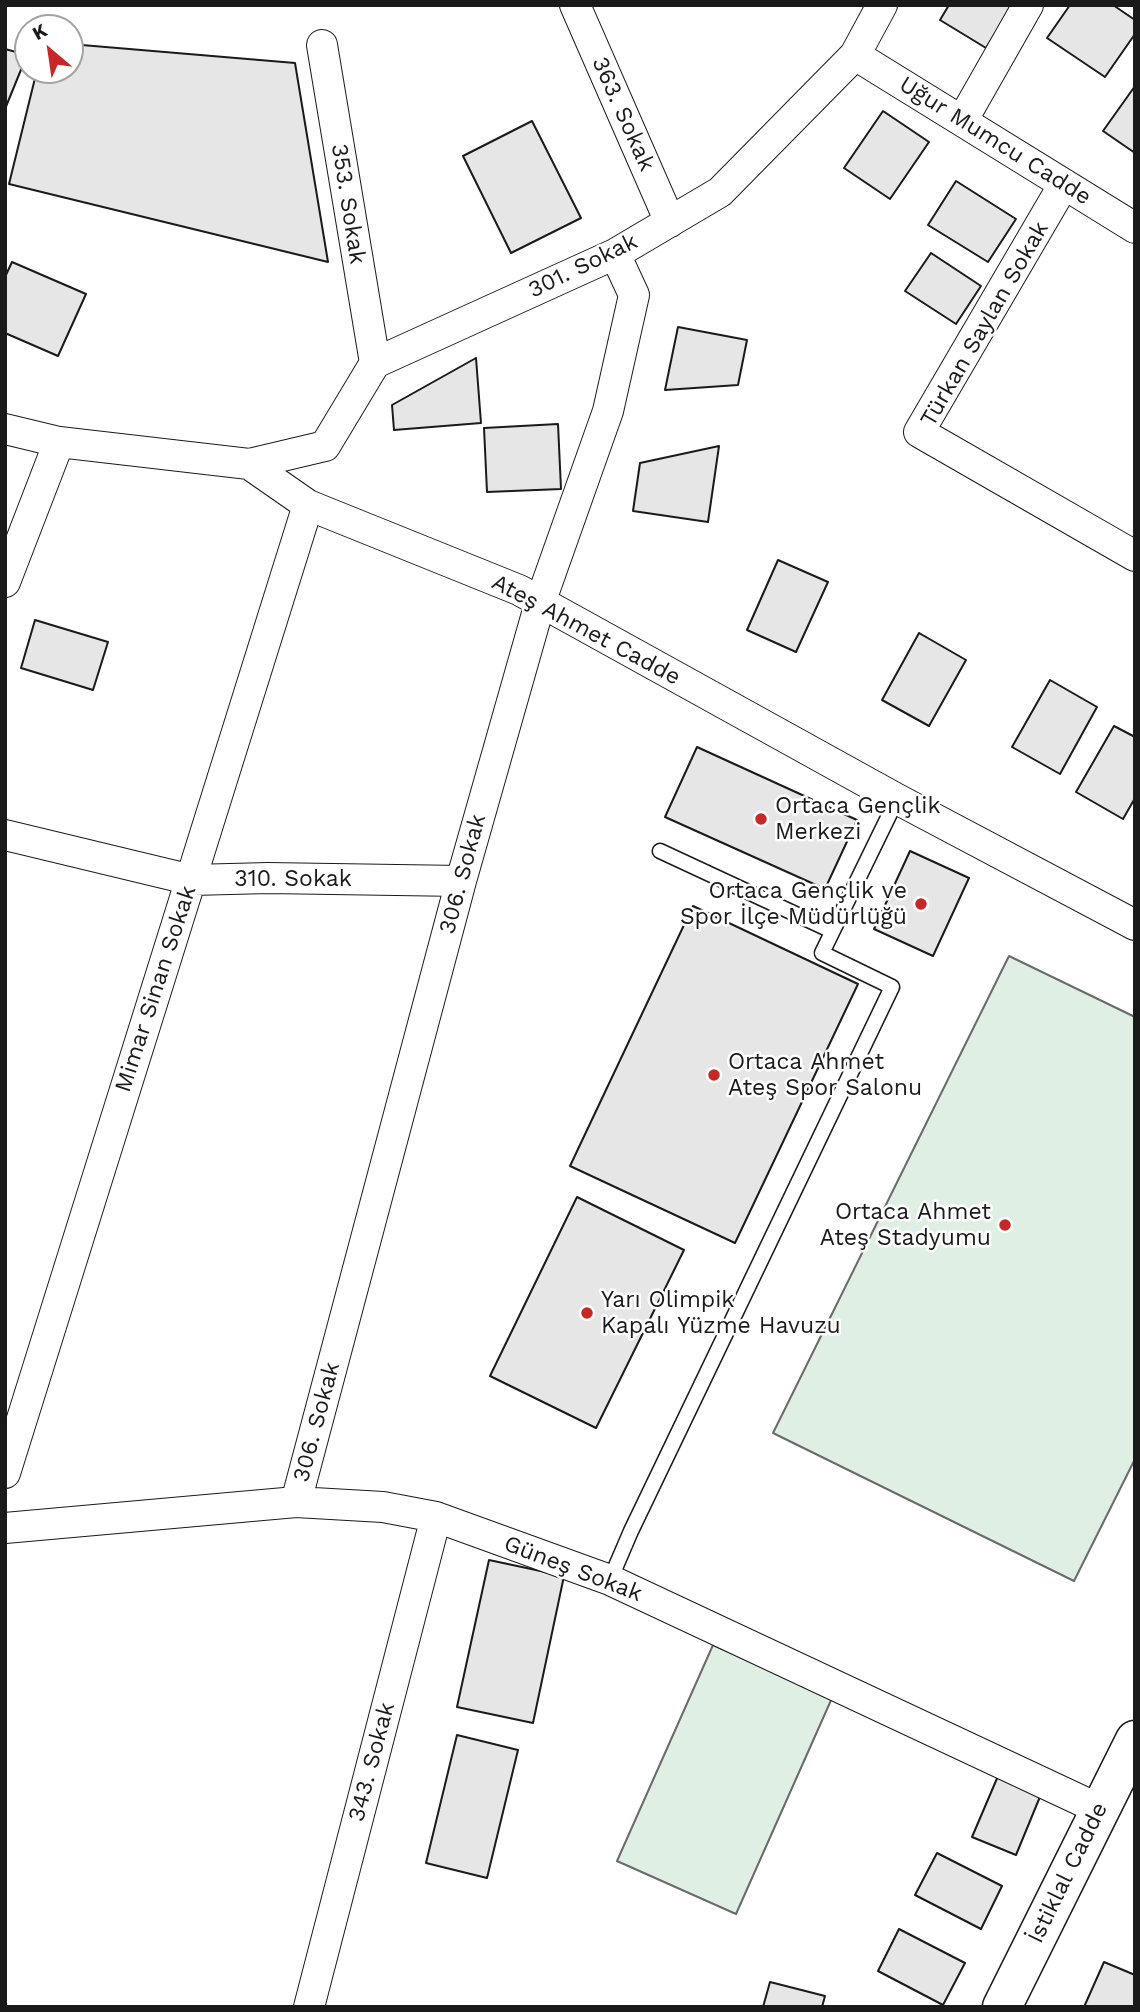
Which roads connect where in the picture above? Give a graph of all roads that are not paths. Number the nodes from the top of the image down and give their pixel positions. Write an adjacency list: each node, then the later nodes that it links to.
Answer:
1 (575, 5): 8 (street, 363. Sokak)
2 (882, 5): 5 (street, 301. Sokak)
3 (1028, 5): 6 (street)
4 (322, 45): 11 (street, 353. Sokak)
5 (855, 55): 6 (street, Uğur Mumcu Cadde); 8 (street, 301. Sokak)
6 (962, 121): 7 (street, Uğur Mumcu Cadde)
7 (1064, 184): 9 (street, Uğur Mumcu Cadde); 16 (street, Türkan Saylan Sokak)
8 (670, 222): 10 (street, 301. Sokak)
9 (1135, 228)
10 (615, 254): 11 (street, 301. Sokak); 18 (street, 306. Sokak)
11 (375, 363): 14 (street)
12 (5, 429): 13 (street, Ateş Ahmet Cadde)
13 (59, 442): 14 (street, Ateş Ahmet Cadde); 17 (street)
14 (249, 464): 15 (street, Ateş Ahmet Cadde)
15 (308, 505): 18 (street, Ateş Ahmet Cadde); 22 (street, Mimar Sinan Sokak)
16 (1135, 556)
17 (5, 582)
18 (540, 603): 19 (street, Ateş Ahmet Cadde); 23 (street, 306. Sokak)
19 (897, 799): 24 (street, Ateş Ahmet Cadde); 25 (lane)
20 (5, 835): 22 (street, 310. Sokak)
21 (660, 851): 25 (lane)
22 (192, 880): 23 (street, 310. Sokak); 26 (street, Mimar Sinan Sokak)
23 (461, 881): 27 (street, 306. Sokak)
24 (1135, 925)
25 (832, 931): 30 (lane)
26 (5, 1472)
27 (296, 1502): 28 (street, Güneş Sokak); 29 (street, Güneş Sokak)
28 (436, 1517): 30 (street, Güneş Sokak); 33 (street, 343. Sokak)
29 (5, 1528)
30 (610, 1580): 32 (street, Güneş Sokak)
31 (1135, 1740): 32 (street, İstiklal Cadde)
32 (1099, 1809): 34 (street, İstiklal Cadde)
33 (309, 2007)
34 (1002, 2007)

